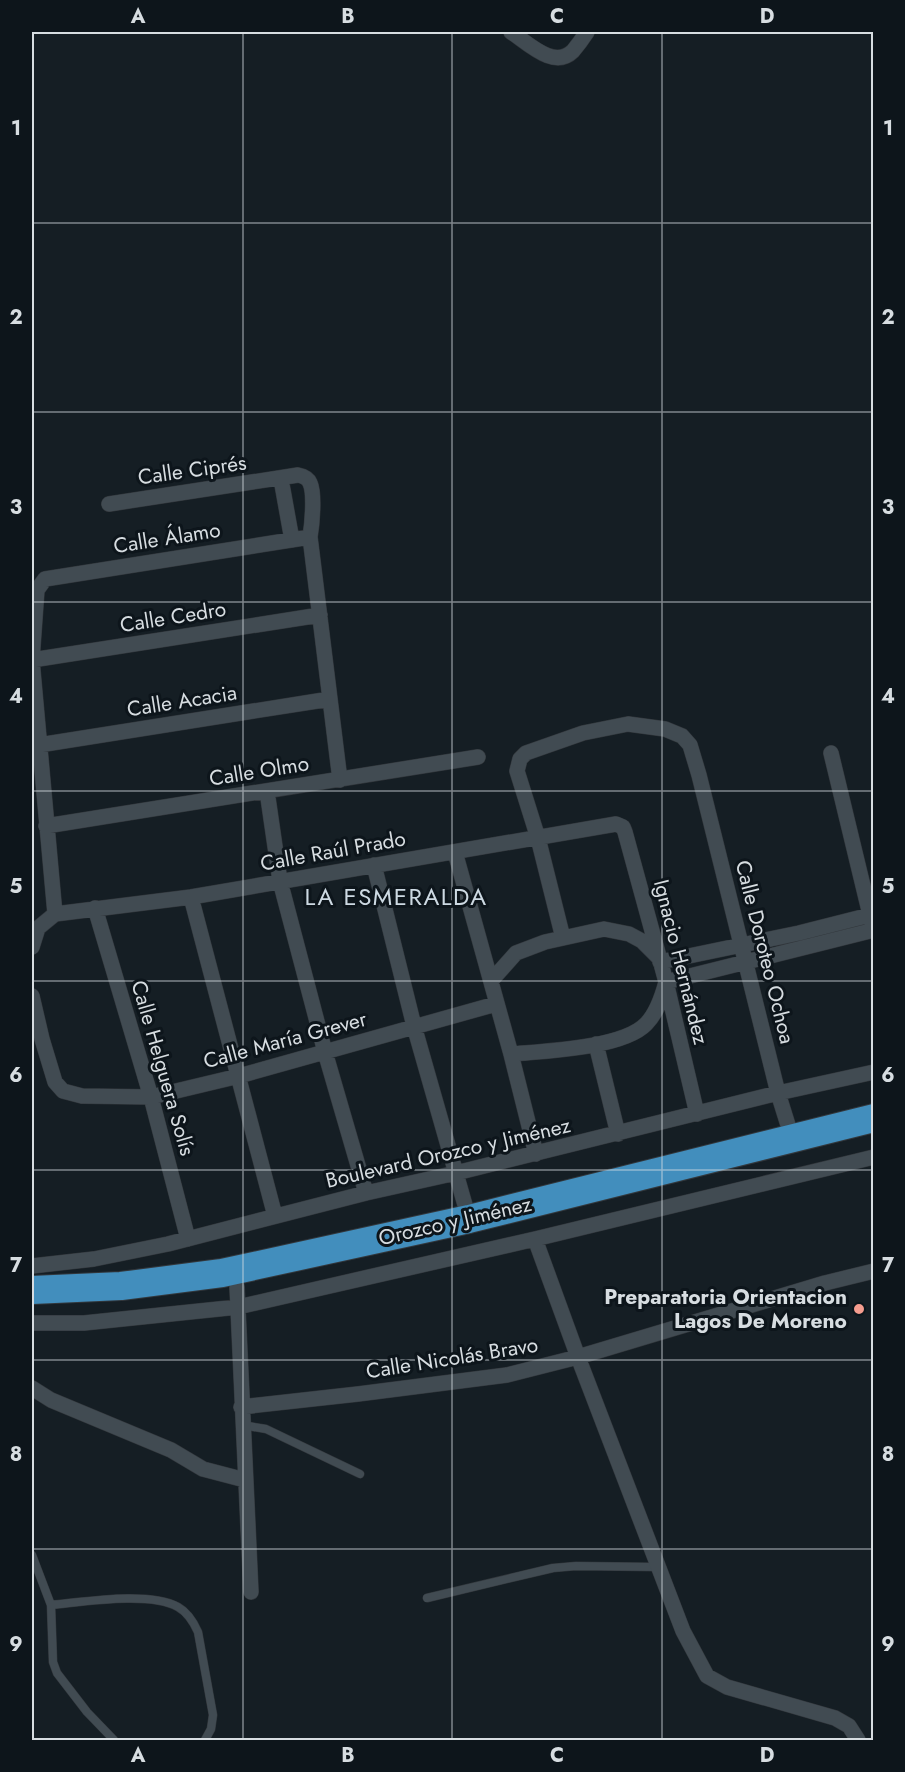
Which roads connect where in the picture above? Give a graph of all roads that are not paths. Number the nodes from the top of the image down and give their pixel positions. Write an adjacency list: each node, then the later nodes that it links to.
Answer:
1 (511, 32): 2 (street)
2 (587, 32)
3 (281, 479): 4 (street, Calle Ciprés); 5 (street, Calle Ciprés); 6 (street)
4 (109, 504)
5 (310, 537): 6 (street, Calle Álamo); 7 (street)
6 (292, 540): 8 (street, Calle Álamo)
7 (320, 615): 8 (street, Calle Cedro); 9 (street)
8 (32, 660): 10 (street)
9 (330, 699): 10 (street, Calle Acacia); 13 (street)
10 (39, 745): 16 (street)
11 (831, 753): 24 (street)
12 (478, 757): 13 (street, Calle Olmo)
13 (340, 780): 14 (street, Calle Olmo)
14 (267, 791): 16 (street, Calle Olmo); 20 (street)
15 (616, 824): 17 (street, Calle Raúl Prado); 28 (street, Ignacio Hernández)
16 (46, 826): 23 (street)
17 (538, 838): 18 (street, Calle Raúl Prado); 25 (street); 26 (street, Calle Doroteo Ochoa)
18 (455, 852): 19 (street, Calle Raúl Prado); 30 (street)
19 (374, 865): 20 (street, Calle Raúl Prado); 34 (street)
20 (280, 881): 21 (street, Calle Raúl Prado); 36 (street)
21 (191, 897): 22 (street, Calle Raúl Prado); 39 (street)
22 (95, 908): 23 (street, Calle Raúl Prado); 41 (street, Calle Helguera Solís)
23 (55, 914): 27 (street)
24 (873, 922): 26 (street); 29 (street)
25 (563, 938): 28 (street); 30 (street)
26 (742, 945): 28 (street); 29 (street, Calle Doroteo Ochoa)
27 (32, 946)
28 (660, 960): 31 (street, Ignacio Hernández)
29 (746, 962): 31 (street); 40 (street, Calle Doroteo Ochoa)
30 (491, 981): 33 (street)
31 (666, 982): 35 (street); 42 (street, Ignacio Hernández)
32 (32, 996): 41 (street, Calle María Grever)
33 (496, 1004): 34 (street, Calle María Grever); 37 (street)
34 (414, 1026): 36 (street, Calle María Grever); 49 (street)
35 (596, 1044): 37 (street); 44 (street)
36 (325, 1052): 39 (street, Calle María Grever); 50 (street)
37 (511, 1054): 47 (street)
38 (873, 1072): 40 (street, Boulevard Orozco y Jiménez)
39 (239, 1076): 41 (street, Calle María Grever); 51 (street)
40 (778, 1093): 42 (street, Boulevard Orozco y Jiménez); 46 (street, Calle Doroteo Ochoa)
41 (151, 1097): 53 (street, Calle Helguera Solís)
42 (697, 1114): 44 (street, Boulevard Orozco y Jiménez)
43 (873, 1118): 46 (highway, Orozco y Jiménez)
44 (618, 1134): 47 (street, Boulevard Orozco y Jiménez)
45 (873, 1136): 58 (highway, Orozco y Jiménez)
46 (792, 1137): 52 (highway, Orozco y Jiménez)
47 (536, 1154): 49 (street, Boulevard Orozco y Jiménez)
48 (873, 1157): 54 (street)
49 (456, 1173): 50 (street, Boulevard Orozco y Jiménez); 52 (street)
50 (366, 1193): 51 (street, Boulevard Orozco y Jiménez)
51 (275, 1216): 53 (street, Boulevard Orozco y Jiménez)
52 (469, 1219): 57 (highway, Orozco y Jiménez)
53 (188, 1239): 55 (street, Boulevard Orozco y Jiménez)
54 (535, 1239): 58 (street); 61 (street)
55 (32, 1266)
56 (873, 1271): 61 (street, Calle Nicolás Bravo)
57 (32, 1290)
58 (237, 1297): 59 (highway, Orozco y Jiménez); 60 (street); 63 (street)
59 (32, 1307)
60 (32, 1323)
61 (578, 1357): 63 (street, Calle Nicolás Bravo); 68 (street)
62 (32, 1388): 66 (street)
63 (242, 1407): 64 (street)
64 (242, 1425): 65 (lane); 66 (street)
65 (360, 1474)
66 (245, 1480): 69 (street)
67 (32, 1555): 71 (lane)
68 (658, 1567): 70 (lane); 74 (street)
69 (251, 1592)
70 (427, 1598)
71 (51, 1605): 72 (lane); 73 (lane)
72 (114, 1740)
73 (205, 1740)
74 (858, 1740)

